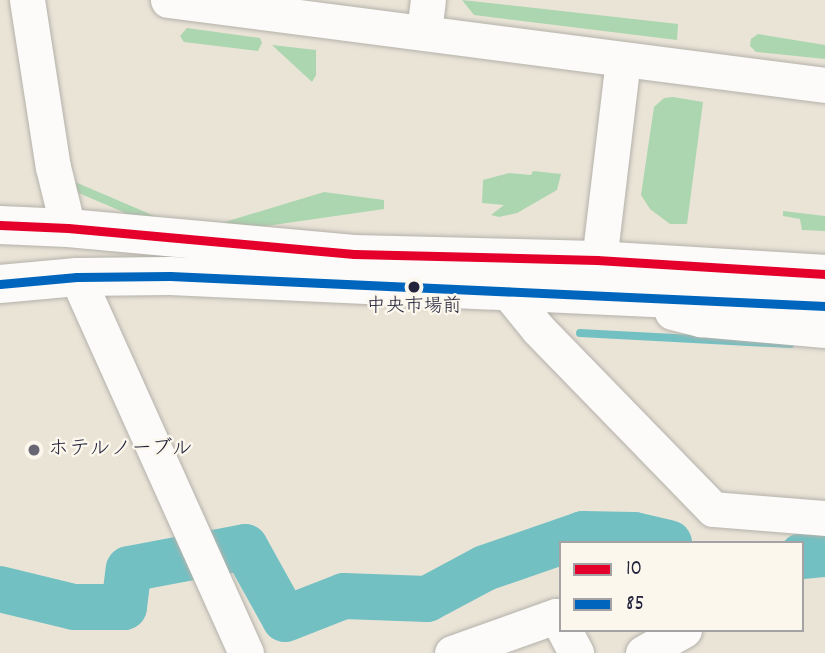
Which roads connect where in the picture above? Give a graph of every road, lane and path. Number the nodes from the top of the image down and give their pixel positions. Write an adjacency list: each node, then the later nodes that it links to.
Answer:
1 (27, 0): 7 (street)
2 (168, 0): 3 (street)
3 (426, 16): 4 (street)
4 (622, 60): 5 (street); 12 (street)
5 (825, 85)
6 (0, 225): 7 (main road)
7 (68, 228): 12 (main road)
8 (825, 255): 9 (street)
9 (825, 263)
10 (825, 274): 12 (main road)
11 (78, 277): 13 (main road); 14 (main road); 21 (street)
12 (596, 278): 14 (main road); 15 (main road); 16 (street)
13 (0, 284)
14 (508, 292): 17 (street)
15 (825, 306)
16 (825, 330)
17 (825, 519)
18 (559, 621): 22 (street)
19 (565, 632): 23 (street)
20 (680, 632): 24 (street)
21 (246, 653)
22 (452, 653)
23 (576, 653)
24 (643, 653)

